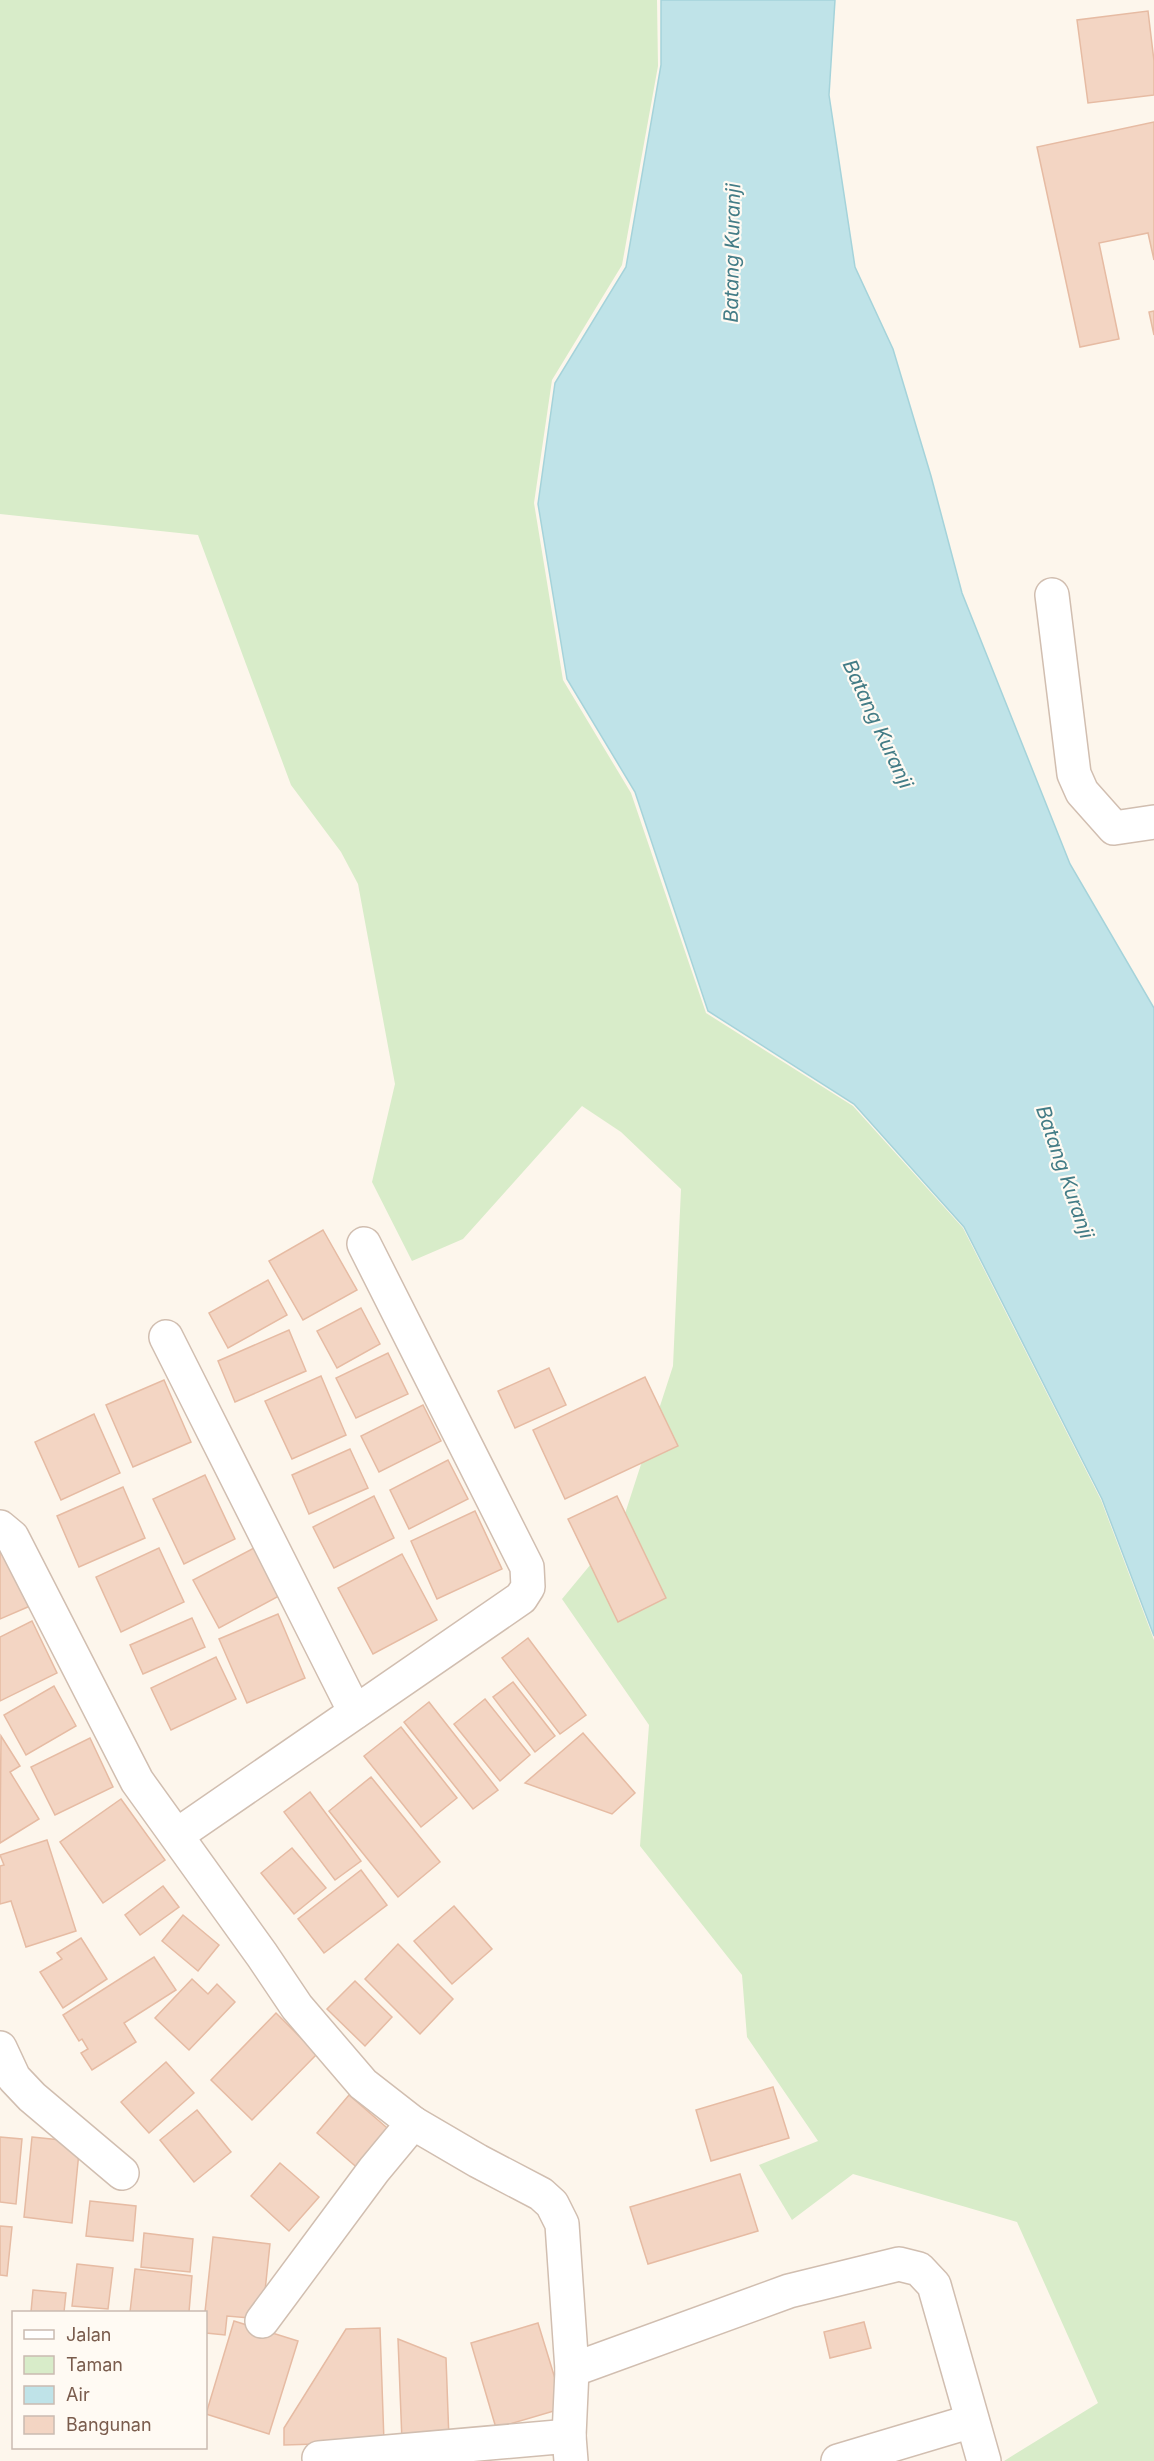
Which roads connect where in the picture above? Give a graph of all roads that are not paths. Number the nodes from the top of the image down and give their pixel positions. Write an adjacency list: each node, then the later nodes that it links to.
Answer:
1 (1052, 595): 2 (street)
2 (1154, 822)
3 (364, 1244): 6 (street)
4 (166, 1337): 6 (street)
5 (0, 1527): 7 (street)
6 (354, 1712): 7 (street)
7 (177, 1835): 9 (street)
8 (0, 2048): 10 (street)
9 (413, 2123): 11 (street); 12 (street)
10 (122, 2173)
11 (262, 2321)
12 (572, 2370): 13 (street); 14 (street)
13 (972, 2421): 16 (street); 17 (street)
14 (570, 2448): 15 (street)
15 (319, 2458)
16 (838, 2461)
17 (984, 2461)

